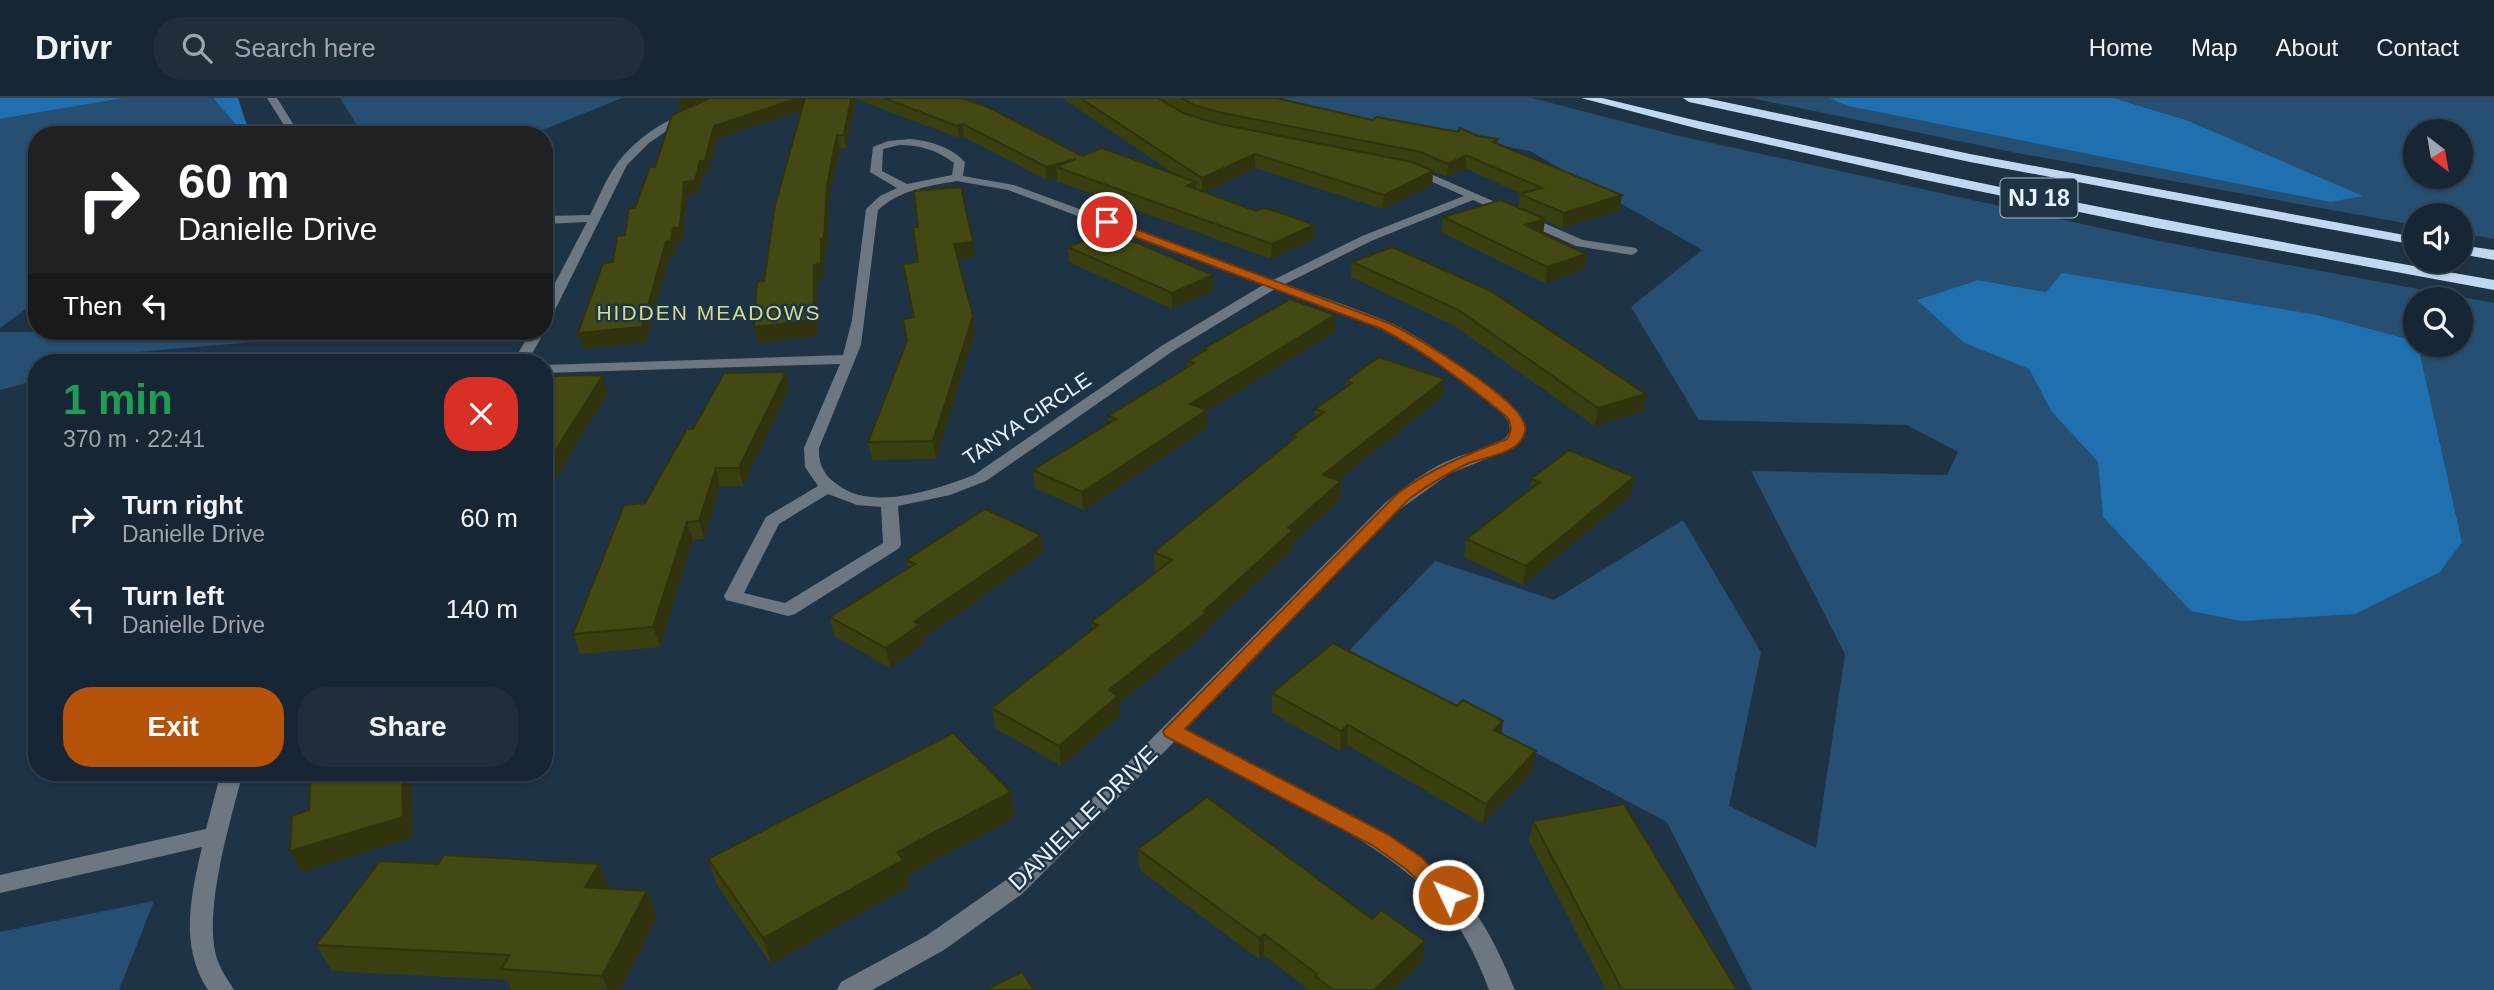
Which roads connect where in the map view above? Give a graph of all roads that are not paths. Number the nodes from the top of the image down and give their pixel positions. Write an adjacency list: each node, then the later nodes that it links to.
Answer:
1 (272, 98): 5 (street)
2 (730, 98): 10 (street)
3 (1587, 98): 17 (highway, NJ 18)
4 (1689, 98): 12 (highway, NJ 18)
5 (289, 126)
6 (1399, 166): 9 (street)
7 (957, 178): 8 (street); 8 (street); 16 (street)
8 (906, 188): 19 (street)
9 (1474, 197): 13 (street); 16 (street, TANYA CIRCLE)
10 (595, 218): 11 (street); 18 (street)
11 (553, 220)
12 (2403, 239)
13 (1632, 251)
14 (2473, 251): 15 (highway)
15 (2494, 255)
16 (1276, 285): 22 (street, TANYA CIRCLE); 23 (street, DANIELLE DRIVE)
17 (2494, 285)
18 (553, 300)
19 (847, 359): 20 (street); 21 (street)
20 (553, 369)
21 (828, 487): 22 (street, TANYA CIRCLE); 22 (street)
22 (889, 501)
23 (1172, 731): 28 (street, DANIELLE DRIVE); 29 (street)
24 (230, 781): 25 (street)
25 (216, 835): 26 (street); 27 (street)
26 (0, 884)
27 (221, 990)
28 (850, 990)
29 (1502, 990)

